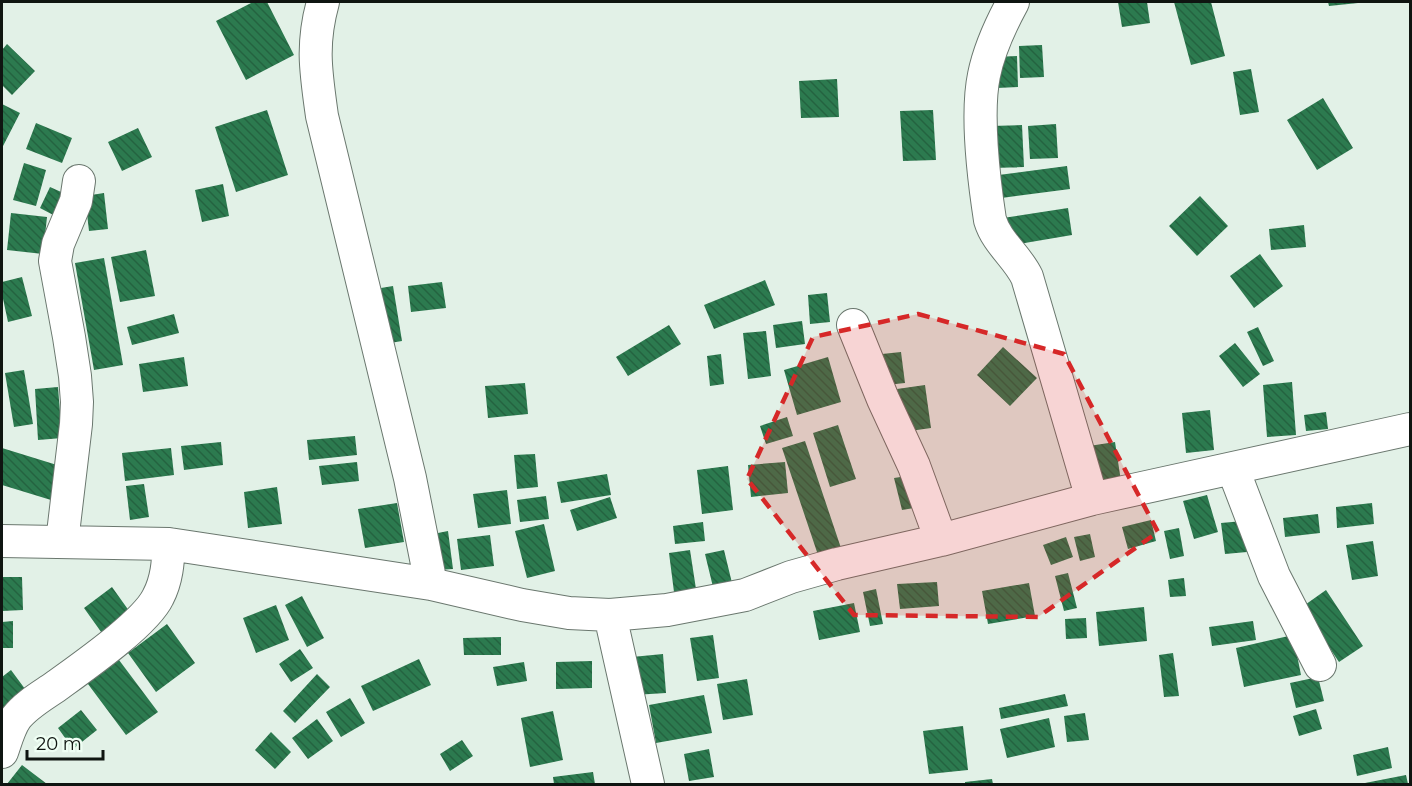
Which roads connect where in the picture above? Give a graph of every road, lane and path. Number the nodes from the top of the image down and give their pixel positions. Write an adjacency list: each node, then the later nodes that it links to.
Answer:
1 (323, 2): 12 (street)
2 (1013, 2): 7 (street)
3 (79, 181): 10 (street)
4 (853, 325): 8 (street)
5 (1410, 429): 6 (street)
6 (1233, 469): 7 (street); 14 (street)
7 (1092, 499): 8 (street)
8 (941, 540): 13 (street)
9 (2, 541): 10 (street)
10 (62, 542): 11 (street)
11 (169, 544): 12 (street); 15 (street)
12 (431, 585): 13 (street)
13 (610, 615): 16 (street)
14 (1320, 665)
15 (5, 731)
16 (648, 784)

